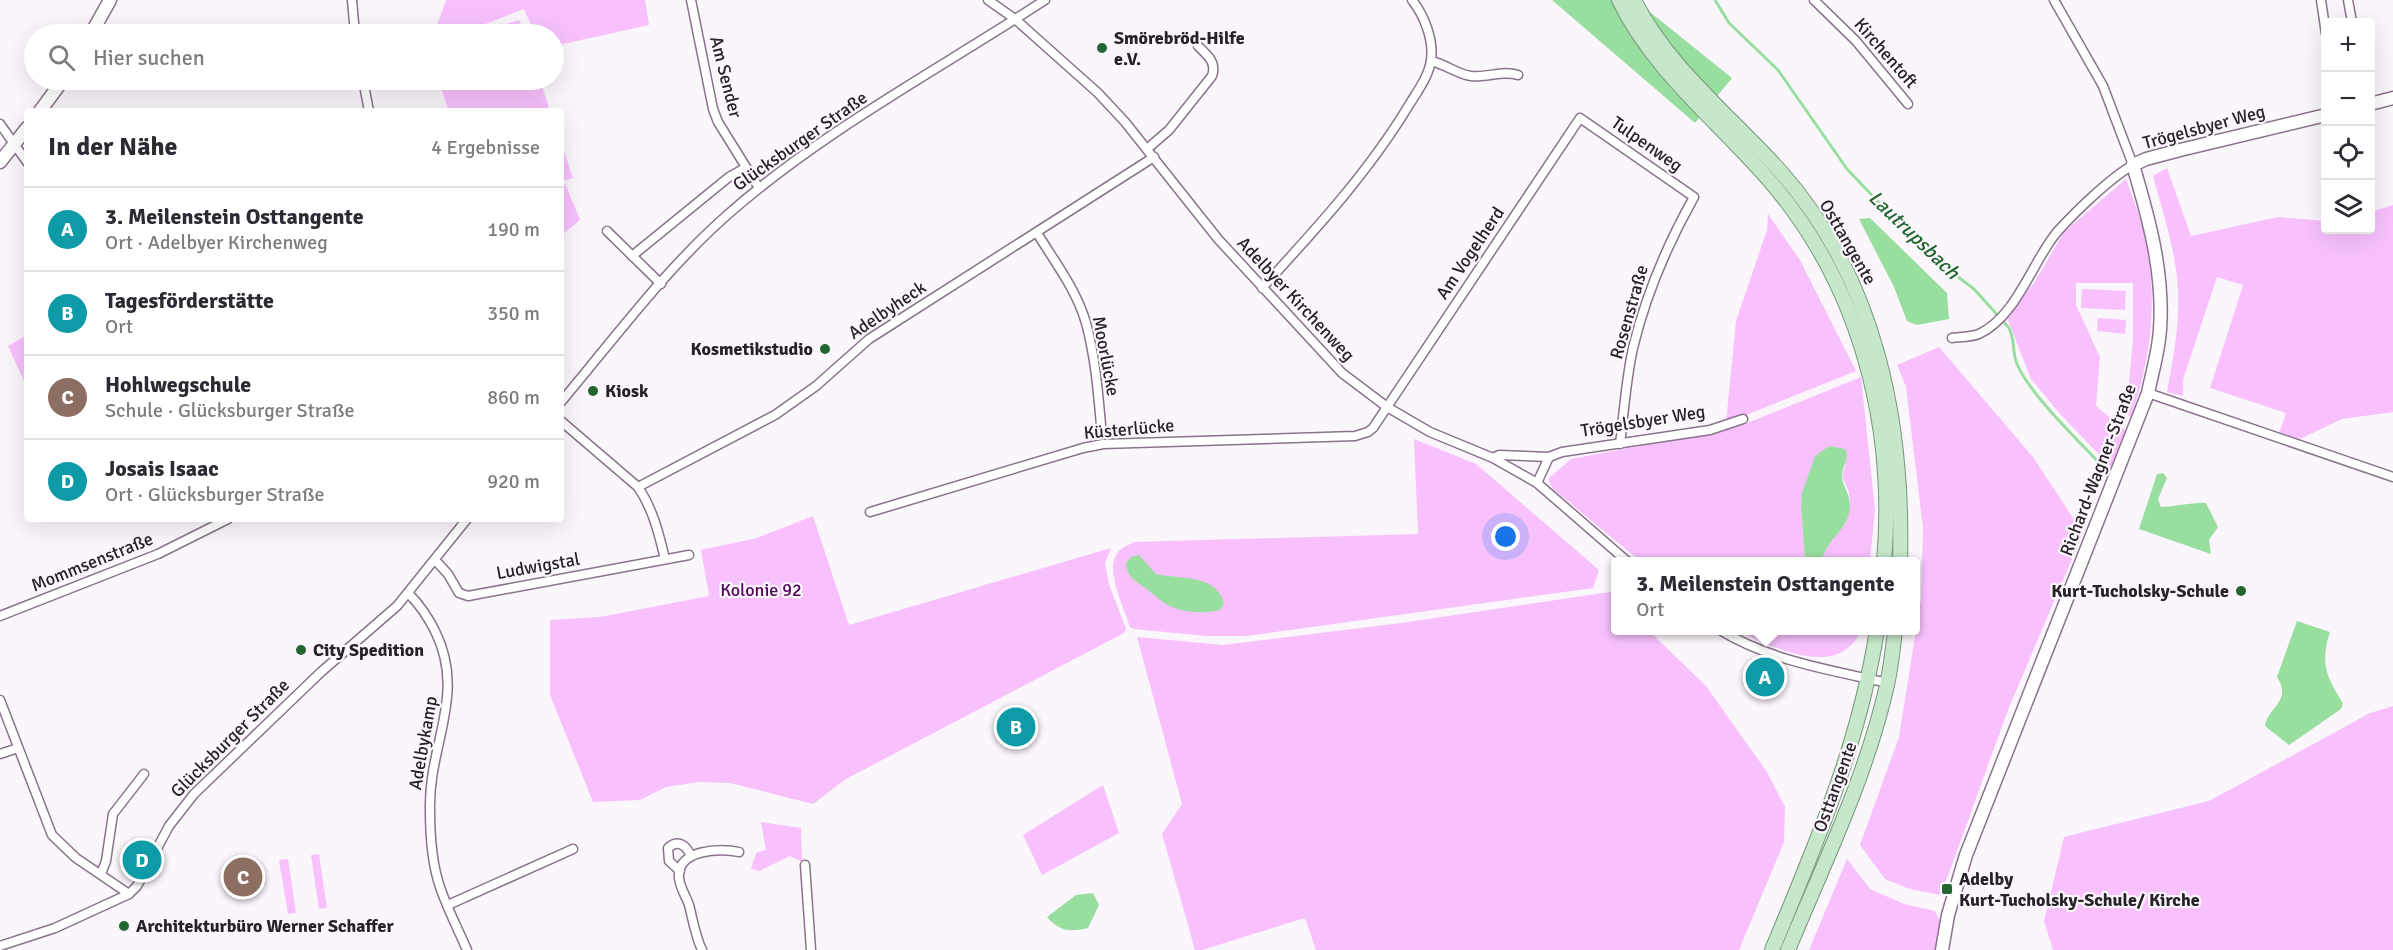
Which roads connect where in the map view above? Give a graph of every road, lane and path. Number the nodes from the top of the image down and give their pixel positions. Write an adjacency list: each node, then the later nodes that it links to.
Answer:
1 (110, 0): 16 (street)
2 (352, 0): 17 (street)
3 (691, 0): 39 (street, Am Sender)
4 (988, 0): 15 (street, Adelbyer Kirchenweg)
5 (1045, 0): 15 (street, Glücksburger Straße)
6 (1412, 0): 19 (street)
7 (1619, 0): 31 (main road, Osttangente)
8 (1634, 0): 31 (main road, Osttangente)
9 (1814, 0): 25 (street, Kirchentoft)
10 (2054, 0): 38 (street, Richard-Wagner-Straße)
11 (2321, 0): 13 (street)
12 (2349, 0): 14 (street)
13 (2323, 18)
14 (2351, 18)
15 (1015, 19): 34 (street, Adelbyer Kirchenweg); 40 (street, Glücksburger Straße)
16 (97, 24)
17 (354, 24)
18 (1198, 46): 34 (street)
19 (1431, 61): 20 (street); 46 (street)
20 (1518, 75)
21 (56, 90): 26 (street)
22 (365, 90): 27 (street)
23 (2393, 98): 24 (street)
24 (2375, 103)
25 (1908, 104)
26 (42, 108)
27 (368, 108)
28 (2321, 116): 38 (street, Trögelsbyer Weg)
29 (1580, 118): 41 (street, Tulpenweg); 50 (street, Am Vogelherd)
30 (0, 124): 33 (street)
31 (1731, 131): 65 (main road, Osttangente); 66 (main road, Osttangente)
32 (24, 132): 33 (street)
33 (14, 144): 36 (street); 37 (street)
34 (1148, 149): 35 (street, Adelbyer Kirchenweg)
35 (1154, 157): 43 (street, Adelbyheck); 46 (street, Adelbyer Kirchenweg)
36 (24, 158)
37 (0, 162)
38 (2133, 165): 47 (street, Trögelsbyer Weg); 48 (street, Richard-Wagner-Straße)
39 (744, 168): 40 (street, Am Sender); 44 (street, Glücksburger Straße)
40 (759, 188): 45 (street, Glücksburger Straße)
41 (1694, 197): 54 (street, Rosenstraße)
42 (607, 231): 44 (street)
43 (1037, 233): 53 (street, Moorlücke); 59 (street, Adelbyheck)
44 (632, 256): 45 (street)
45 (661, 284): 49 (street, Glücksburger Straße)
46 (1262, 288): 50 (street, Adelbyer Kirchenweg)
47 (1952, 338)
48 (2148, 393): 57 (street); 94 (street, Richard-Wagner-Straße)
49 (564, 396)
50 (1387, 407): 55 (street, Adelbyer Kirchenweg); 60 (street, Küsterlücke)
51 (1743, 420): 54 (street, Trögelsbyer Weg)
52 (564, 424): 59 (street)
53 (1101, 425)
54 (1620, 444): 56 (street, Trögelsbyer Weg)
55 (1493, 458): 56 (street, Trögelsbyer Weg); 58 (street, Adelbyer Kirchenweg)
56 (1549, 458): 58 (street)
57 (2393, 477)
58 (1537, 483): 64 (street, Adelbyer Kirchenweg)
59 (638, 487): 67 (street)
60 (870, 512)
61 (222, 522): 70 (street, Mommsenstraße)
62 (465, 522): 68 (street, Glücksburger Straße)
63 (689, 555): 67 (street, Ludwigstal)
64 (1623, 557)
65 (1884, 557)
66 (1900, 557)
67 (665, 559): 68 (street, Ludwigstal)
68 (435, 560): 69 (street, Glücksburger Straße)
69 (409, 594): 86 (street, Glücksburger Straße); 87 (street, Adelbykamp)
70 (0, 616)
71 (1730, 635): 74 (street)
72 (1875, 635): 74 (main road, Osttangente)
73 (1894, 635): 75 (main road, Osttangente)
74 (1869, 679): 75 (street); 92 (main road, Osttangente)
75 (1888, 683): 93 (main road, Osttangente)
76 (0, 700): 77 (street)
77 (18, 748): 78 (street); 85 (street)
78 (0, 754)
79 (144, 774): 85 (street)
80 (573, 849): 87 (street)
81 (739, 852): 82 (street)
82 (691, 856): 84 (street); 84 (street)
83 (805, 865): 91 (street)
84 (680, 871): 90 (street)
85 (101, 874): 86 (street)
86 (129, 894): 88 (street)
87 (448, 905): 89 (street, Adelbykamp)
88 (0, 946)
89 (467, 950)
90 (702, 950)
91 (811, 950)
92 (1772, 950)
93 (1788, 950)
94 (1942, 950)

